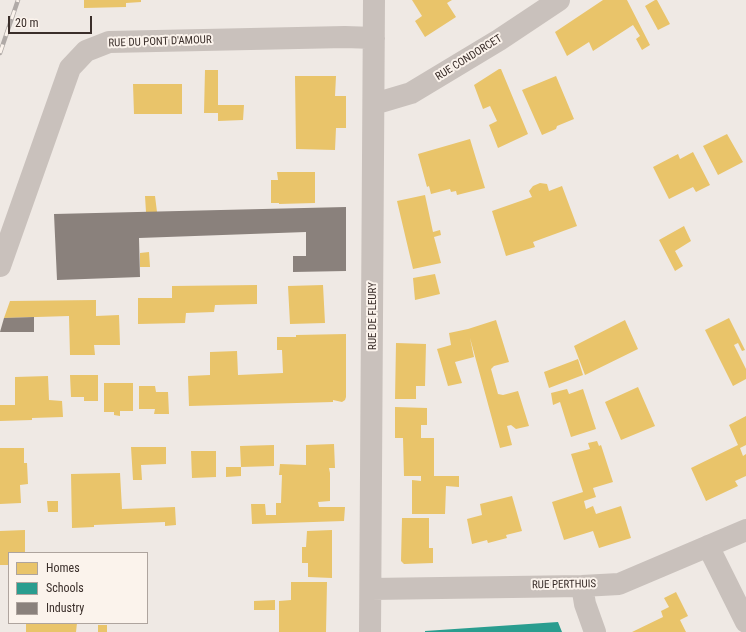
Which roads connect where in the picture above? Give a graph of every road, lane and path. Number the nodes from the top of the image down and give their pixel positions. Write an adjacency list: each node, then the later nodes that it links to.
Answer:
1 (374, 0): 3 (street, RUE DE FLEURY)
2 (559, 0): 4 (street, RUE CONDORCET)
3 (374, 38): 4 (street, RUE DE FLEURY); 5 (street, RUE DU PONT D'AMOUR)
4 (374, 104): 9 (street, RUE DE FLEURY)
5 (0, 266)
6 (746, 530): 7 (street, RUE PERTHUIS)
7 (708, 546): 8 (street, RUE PERTHUIS); 10 (street)
8 (582, 586): 9 (street, RUE PERTHUIS); 12 (street)
9 (371, 589): 11 (street, RUE DE FLEURY)
10 (746, 622)
11 (370, 632)
12 (595, 632)

